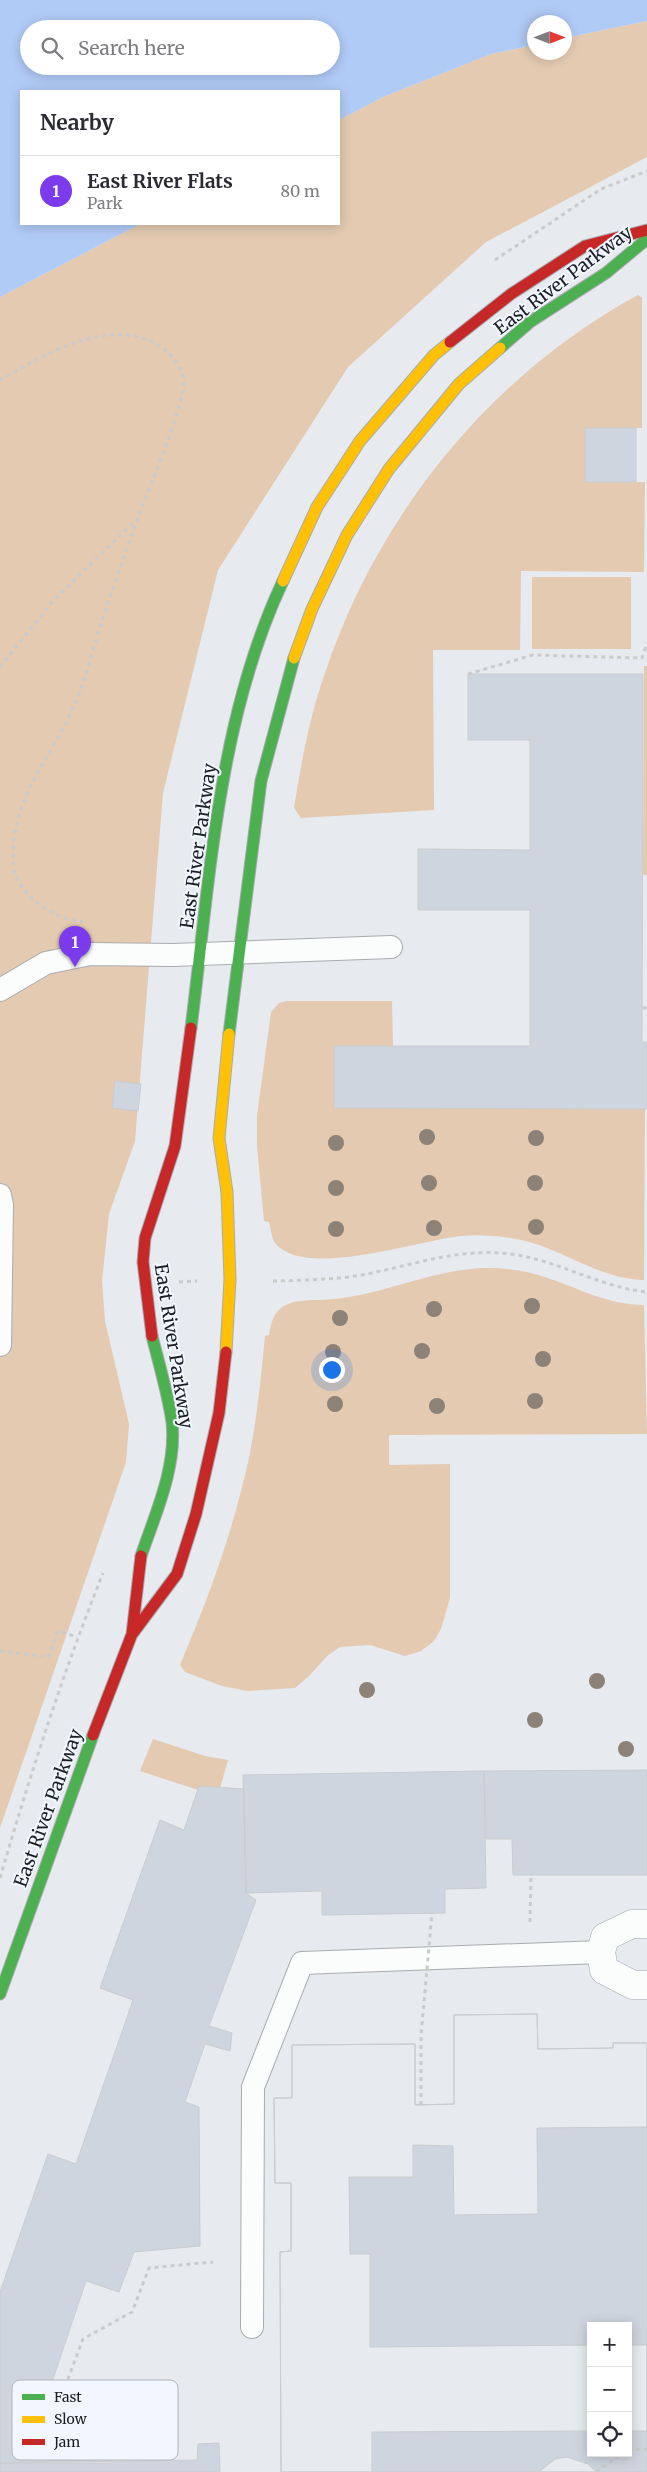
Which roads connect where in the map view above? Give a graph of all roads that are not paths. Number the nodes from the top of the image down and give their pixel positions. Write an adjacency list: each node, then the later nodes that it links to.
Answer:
1 (647, 230): 4 (street, East River Parkway)
2 (647, 239): 5 (street, East River Parkway)
3 (391, 947): 5 (lane)
4 (201, 953): 5 (lane); 6 (lane); 9 (street, East River Parkway)
5 (238, 953): 9 (street, East River Parkway)
6 (0, 990)
7 (0, 1196): 8 (lane)
8 (0, 1345)
9 (132, 1634): 13 (street, East River Parkway)
10 (647, 1924): 11 (street)
11 (601, 1952): 12 (street); 14 (lane)
12 (647, 1985)
13 (0, 1994)
14 (252, 2326)

